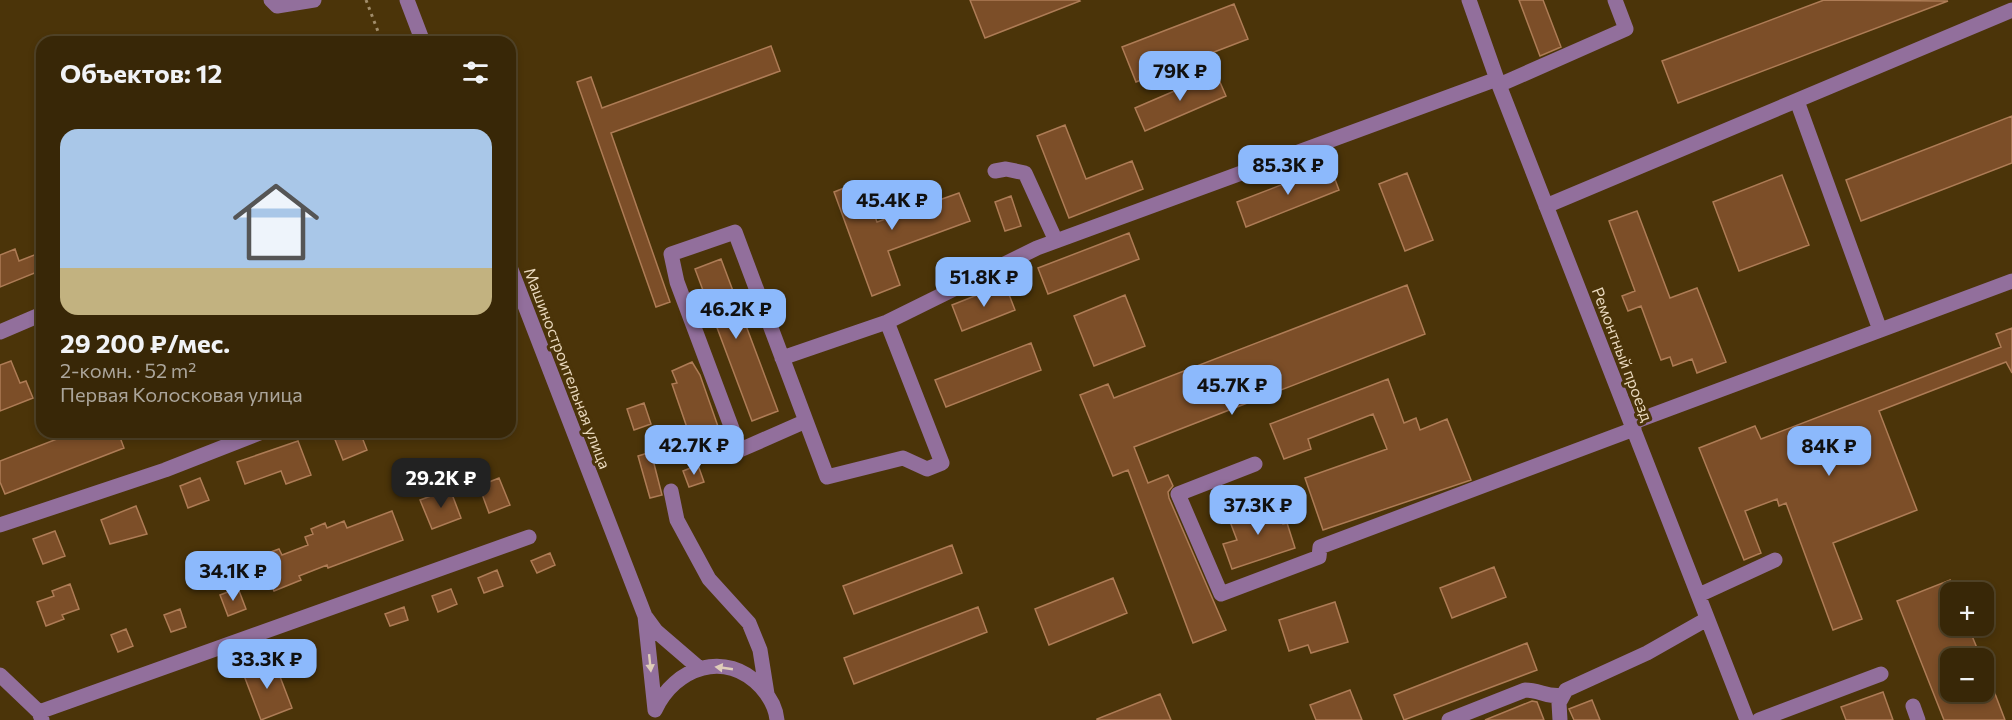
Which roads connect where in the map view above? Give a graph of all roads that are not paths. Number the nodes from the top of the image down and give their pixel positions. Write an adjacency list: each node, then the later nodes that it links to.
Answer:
1 (271, 0): 2 (street)
2 (314, 0)
3 (407, 0): 7 (street)
4 (1469, 0): 8 (street, Ремонтный проезд)
5 (1615, 0): 8 (street)
6 (2012, 10): 9 (street)
7 (421, 36)
8 (1498, 82): 11 (street, Ремонтный проезд); 12 (street)
9 (1797, 101): 11 (street); 17 (street)
10 (995, 171): 12 (street)
11 (1546, 206): 21 (street, Ремонтный проезд)
12 (1056, 241): 16 (street)
13 (2012, 280): 17 (street)
14 (516, 283): 29 (street, Машиностроительная улица)
15 (36, 317): 18 (street)
16 (887, 322): 19 (street); 20 (street)
17 (1880, 330): 21 (street)
18 (0, 332)
19 (782, 358): 20 (street); 20 (street)
20 (806, 421)
21 (1632, 426): 23 (street); 28 (street, Ремонтный проезд)
22 (247, 438): 25 (street)
23 (1255, 464)
24 (671, 490): 34 (street)
25 (0, 525)
26 (529, 537): 37 (street)
27 (1775, 560): 28 (street)
28 (1698, 595): 30 (street, Ремонтный проезд)
29 (645, 616): 31 (street, Машиностроительная улица); 36 (street, Машиностроительная улица, one-way to 36)
30 (1707, 619): 35 (street); 41 (street, Ремонтный проезд)
31 (699, 668): 34 (street, one-way to 31); 36 (street)
32 (1881, 674): 42 (street)
33 (0, 675): 37 (street)
34 (767, 694): 38 (street)
35 (1563, 695): 39 (street); 40 (street)
36 (654, 715)
37 (41, 716)
38 (777, 720)
39 (1449, 720)
40 (1560, 720)
41 (1747, 720)
42 (1759, 720)

